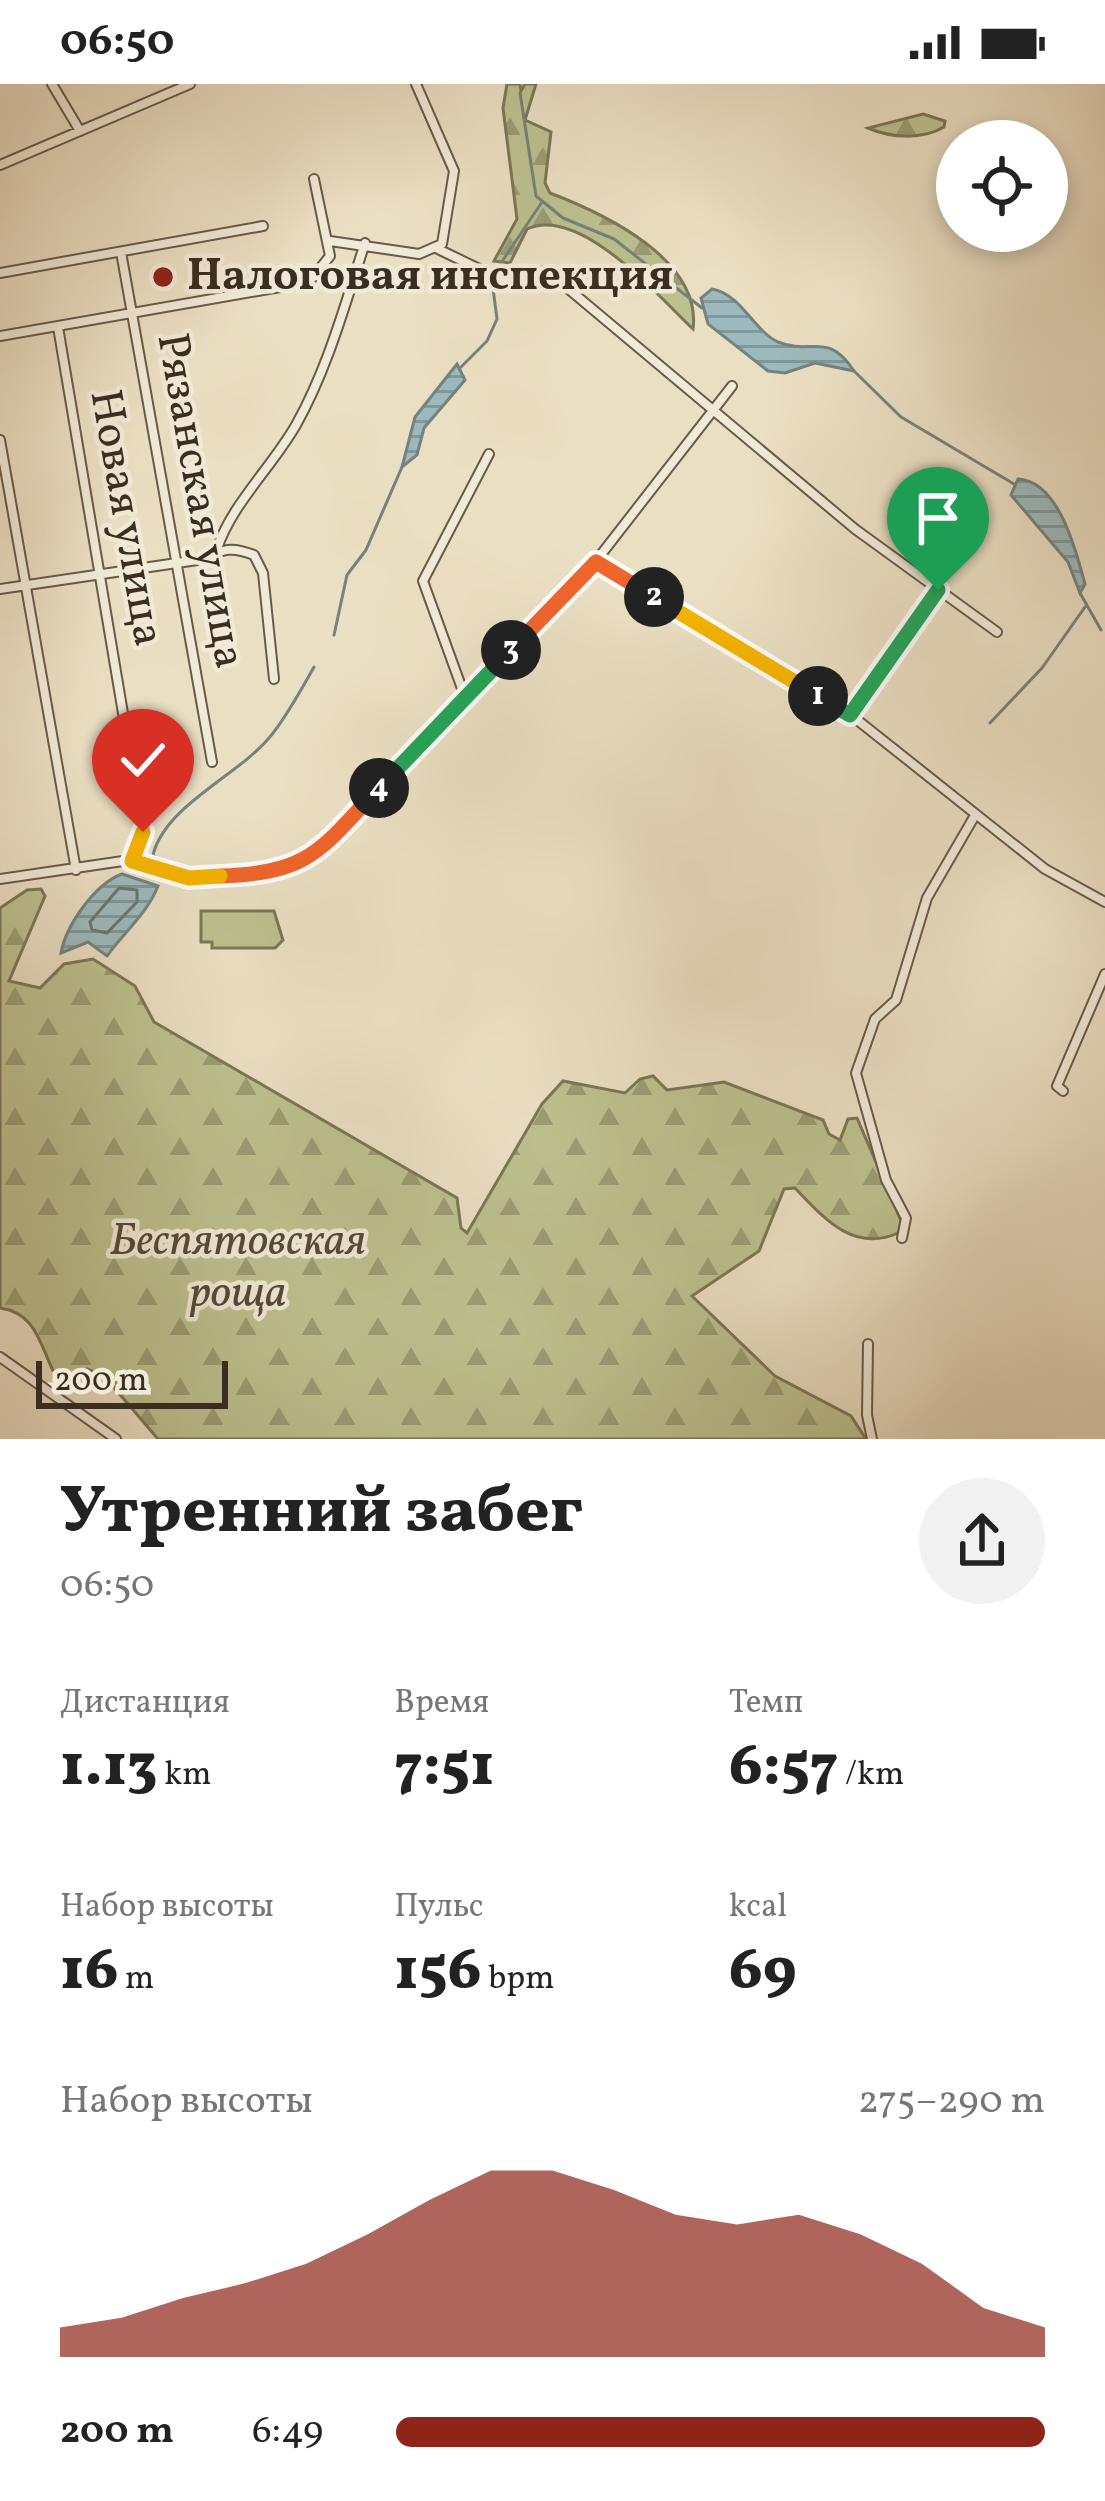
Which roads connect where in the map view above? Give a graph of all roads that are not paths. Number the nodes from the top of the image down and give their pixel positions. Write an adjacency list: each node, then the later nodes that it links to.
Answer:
1 (52, 84): 4 (street)
2 (190, 84): 4 (street)
3 (416, 84): 10 (street)
4 (80, 131): 5 (street)
5 (0, 165)
6 (314, 179): 8 (street)
7 (263, 226): 11 (street)
8 (330, 241): 9 (street); 13 (street)
9 (364, 243): 10 (street); 20 (street)
10 (438, 250): 17 (street)
11 (121, 252): 12 (street); 13 (street, Рязанская улица)
12 (0, 273)
13 (132, 313): 14 (street); 22 (street, Рязанская улица)
14 (58, 327): 15 (street); 23 (street, Новая улица)
15 (0, 336)
16 (732, 386): 17 (street)
17 (714, 411): 21 (street); 26 (street)
18 (0, 440): 24 (street)
19 (489, 454): 29 (street)
20 (217, 550): 22 (street); 28 (street)
21 (596, 562): 29 (street); 30 (street)
22 (176, 563): 23 (street); 31 (street, Рязанская улица)
23 (102, 574): 24 (street); 33 (street, Новая улица)
24 (26, 585): 25 (street); 34 (street)
25 (0, 589)
26 (938, 590): 27 (street); 30 (street)
27 (997, 632)
28 (274, 679)
29 (465, 697): 33 (street)
30 (850, 715): 32 (street)
31 (212, 762)
32 (974, 817): 36 (street); 39 (street)
33 (132, 861): 34 (street)
34 (76, 871): 35 (street)
35 (4, 876)
36 (1105, 902)
37 (1105, 974): 38 (street)
38 (1063, 1091)
39 (902, 1238)
40 (868, 1344): 43 (street)
41 (0, 1358): 42 (street)
42 (116, 1439)
43 (872, 1439)

